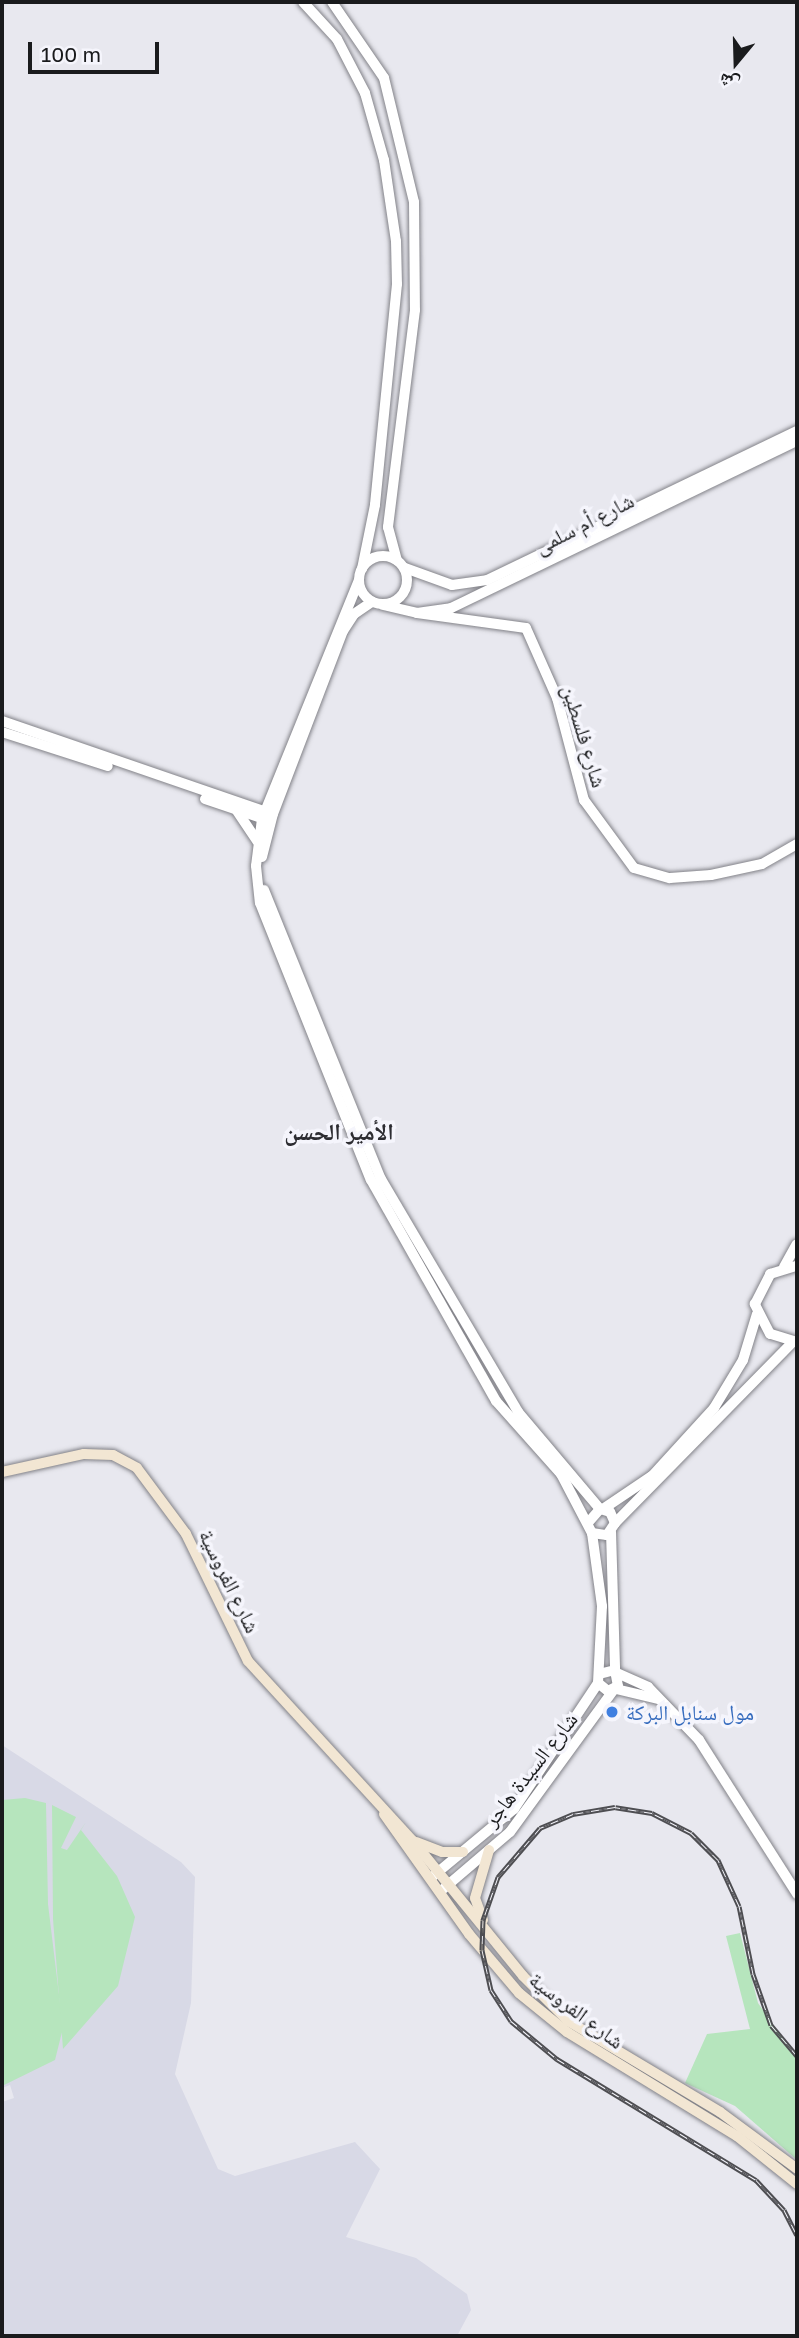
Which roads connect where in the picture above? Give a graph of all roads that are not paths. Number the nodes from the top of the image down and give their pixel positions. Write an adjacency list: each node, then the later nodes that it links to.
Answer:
1 (303, 2): 7 (street)
2 (332, 2): 5 (street)
3 (797, 431): 6 (street, شارع أم سلمى)
4 (797, 441): 11 (street, شارع أم سلمى)
5 (397, 560): 6 (street); 7 (street)
6 (405, 568): 10 (street)
7 (362, 569): 8 (street)
8 (359, 580): 9 (street); 14 (street)
9 (372, 602): 10 (street); 16 (street)
10 (383, 605): 11 (street, شارع أم سلمى)
11 (417, 613): 18 (street, شارع فلسطين)
12 (2, 721): 15 (street)
13 (2, 732): 15 (street)
14 (270, 797): 15 (street); 16 (street)
15 (239, 806): 16 (street); 17 (street)
16 (267, 816): 17 (street); 25 (street)
17 (257, 841): 27 (street)
18 (797, 844)
19 (797, 1244): 21 (street)
20 (797, 1266): 21 (street)
21 (784, 1267): 22 (street)
22 (757, 1314): 23 (street); 25 (street)
23 (795, 1342): 26 (street)
24 (2, 1472): 34 (main road, شارع الفروسية)
25 (601, 1509): 26 (street); 27 (street)
26 (613, 1527): 27 (street); 28 (street)
27 (590, 1528): 29 (street)
28 (616, 1672): 29 (street); 30 (street); 31 (street)
29 (599, 1678): 30 (street); 32 (street, شارع السيدة هاجر)
30 (614, 1690): 31 (street); 33 (street, شارع السيدة هاجر)
31 (662, 1700): 40 (street)
32 (572, 1727): 33 (street); 37 (street, شارع السيدة هاجر)
33 (581, 1735): 36 (street, شارع السيدة هاجر)
34 (384, 1814): 35 (main road, شارع الفروسية); 38 (main road, شارع الفروسية)
35 (413, 1841): 37 (main road); 38 (main road, شارع الفروسية)
36 (489, 1850): 39 (street, شارع السيدة هاجر); 41 (main road)
37 (463, 1852): 38 (street, شارع السيدة هاجر)
38 (434, 1875): 39 (main road, شارع الفروسية)
39 (444, 1889): 41 (main road, شارع الفروسية); 42 (main road, شارع الفروسية)
40 (797, 1894)
41 (493, 1941): 42 (main road); 43 (main road, شارع الفروسية)
42 (483, 1951): 44 (main road, شارع الفروسية)
43 (797, 2169)
44 (797, 2184)

